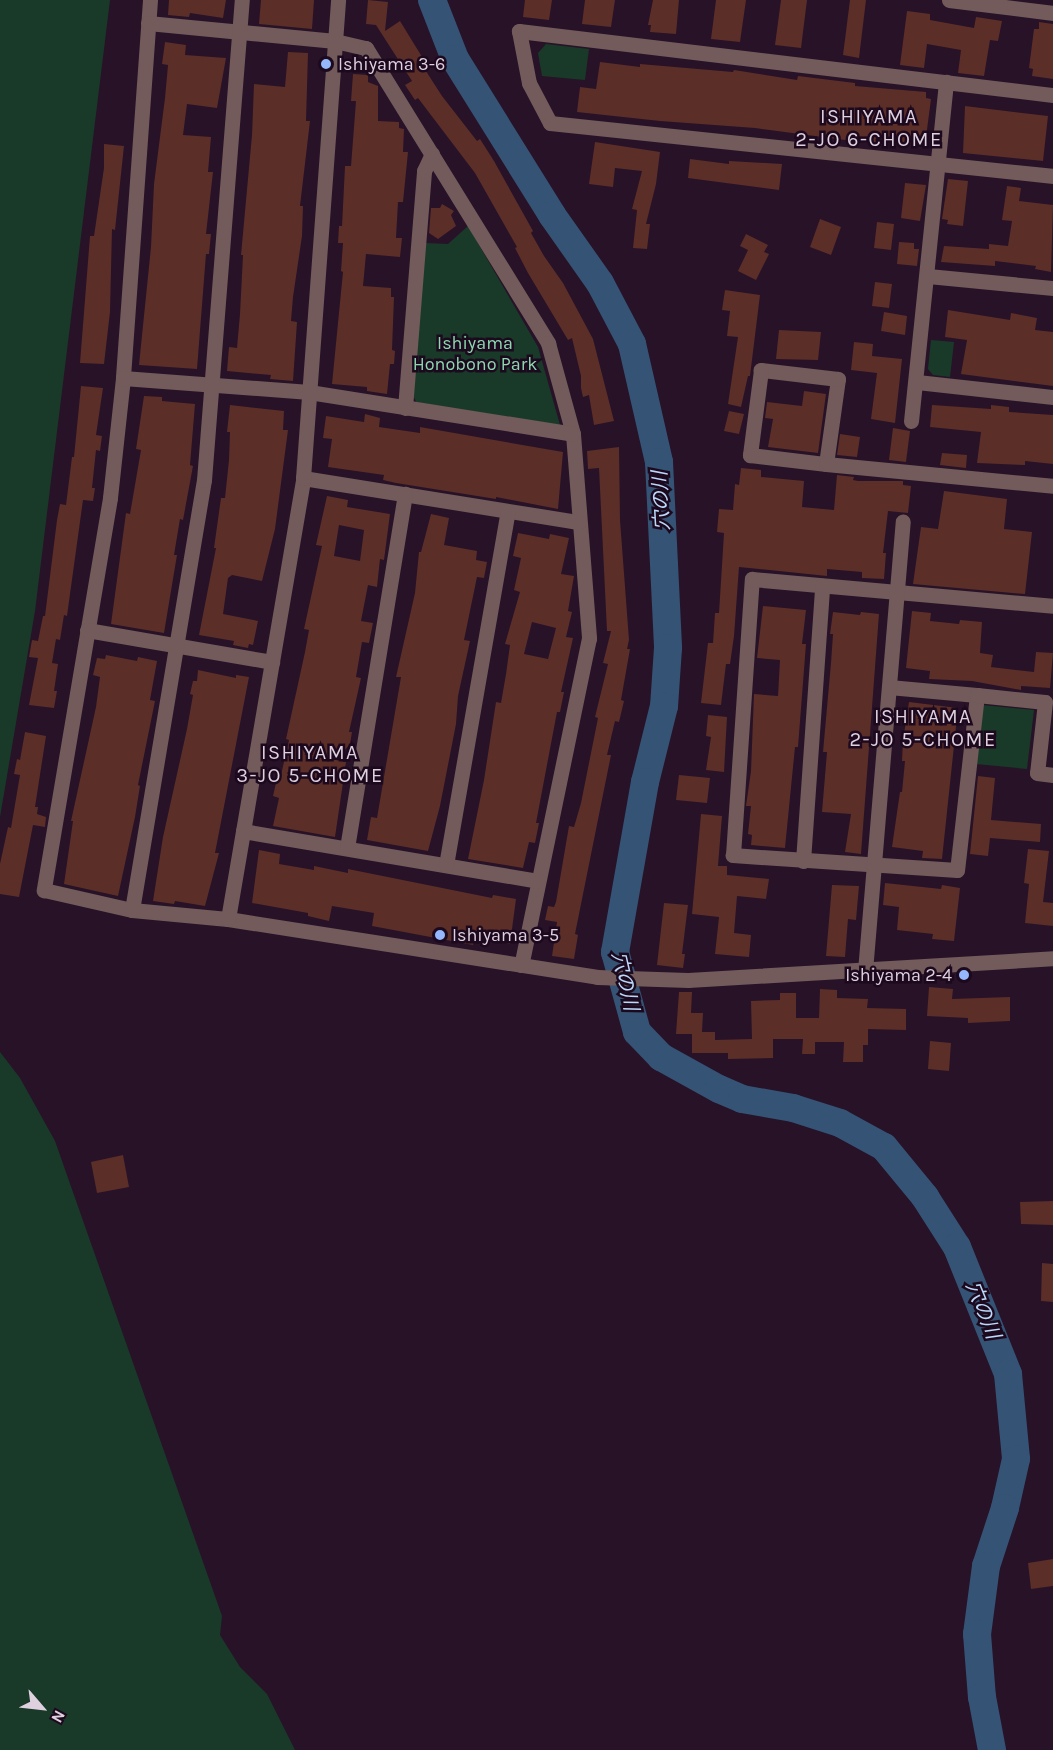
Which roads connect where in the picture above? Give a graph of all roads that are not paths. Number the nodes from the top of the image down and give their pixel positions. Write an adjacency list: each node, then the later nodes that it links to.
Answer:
1 (150, 0): 6 (street)
2 (242, 0): 7 (street)
3 (338, 0): 8 (street)
4 (950, 0): 5 (street)
5 (1053, 13)
6 (148, 23): 7 (street); 16 (street)
7 (240, 32): 8 (street); 18 (street)
8 (335, 41): 11 (street); 19 (street)
9 (946, 82): 10 (street); 12 (street); 12 (street)
10 (1053, 95)
11 (432, 154): 21 (street); 23 (street)
12 (938, 164): 13 (street); 14 (street)
13 (1053, 176)
14 (928, 276): 15 (street); 17 (street)
15 (1053, 288)
16 (123, 378): 18 (street); 34 (street)
17 (916, 382): 20 (street); 22 (street)
18 (212, 384): 19 (street); 35 (street)
19 (309, 392): 21 (street); 25 (street)
20 (1053, 397)
21 (405, 408): 23 (street)
22 (911, 421)
23 (573, 434): 29 (street)
24 (826, 464): 24 (street); 26 (street)
25 (303, 478): 27 (street); 36 (street)
26 (1053, 486)
27 (405, 494): 28 (street); 41 (street)
28 (508, 511): 29 (street); 43 (street)
29 (579, 522): 45 (street)
30 (903, 522): 32 (street)
31 (822, 586): 32 (street); 42 (street); 42 (street)
32 (897, 593): 33 (street); 37 (street)
33 (1053, 606)
34 (87, 630): 35 (street); 46 (street)
35 (176, 647): 36 (street); 46 (street)
36 (272, 662): 40 (street)
37 (889, 687): 38 (street); 44 (street)
38 (977, 695): 39 (street); 44 (street)
39 (1053, 775)
40 (243, 831): 41 (street); 47 (street)
41 (347, 849): 43 (street)
42 (803, 861): 44 (street)
43 (446, 865): 45 (street)
44 (873, 866): 50 (street)
45 (538, 881): 49 (street)
46 (132, 910): 47 (street)
47 (228, 919): 49 (street)
48 (1053, 958): 50 (street)
49 (521, 965): 50 (street)
50 (865, 971)

